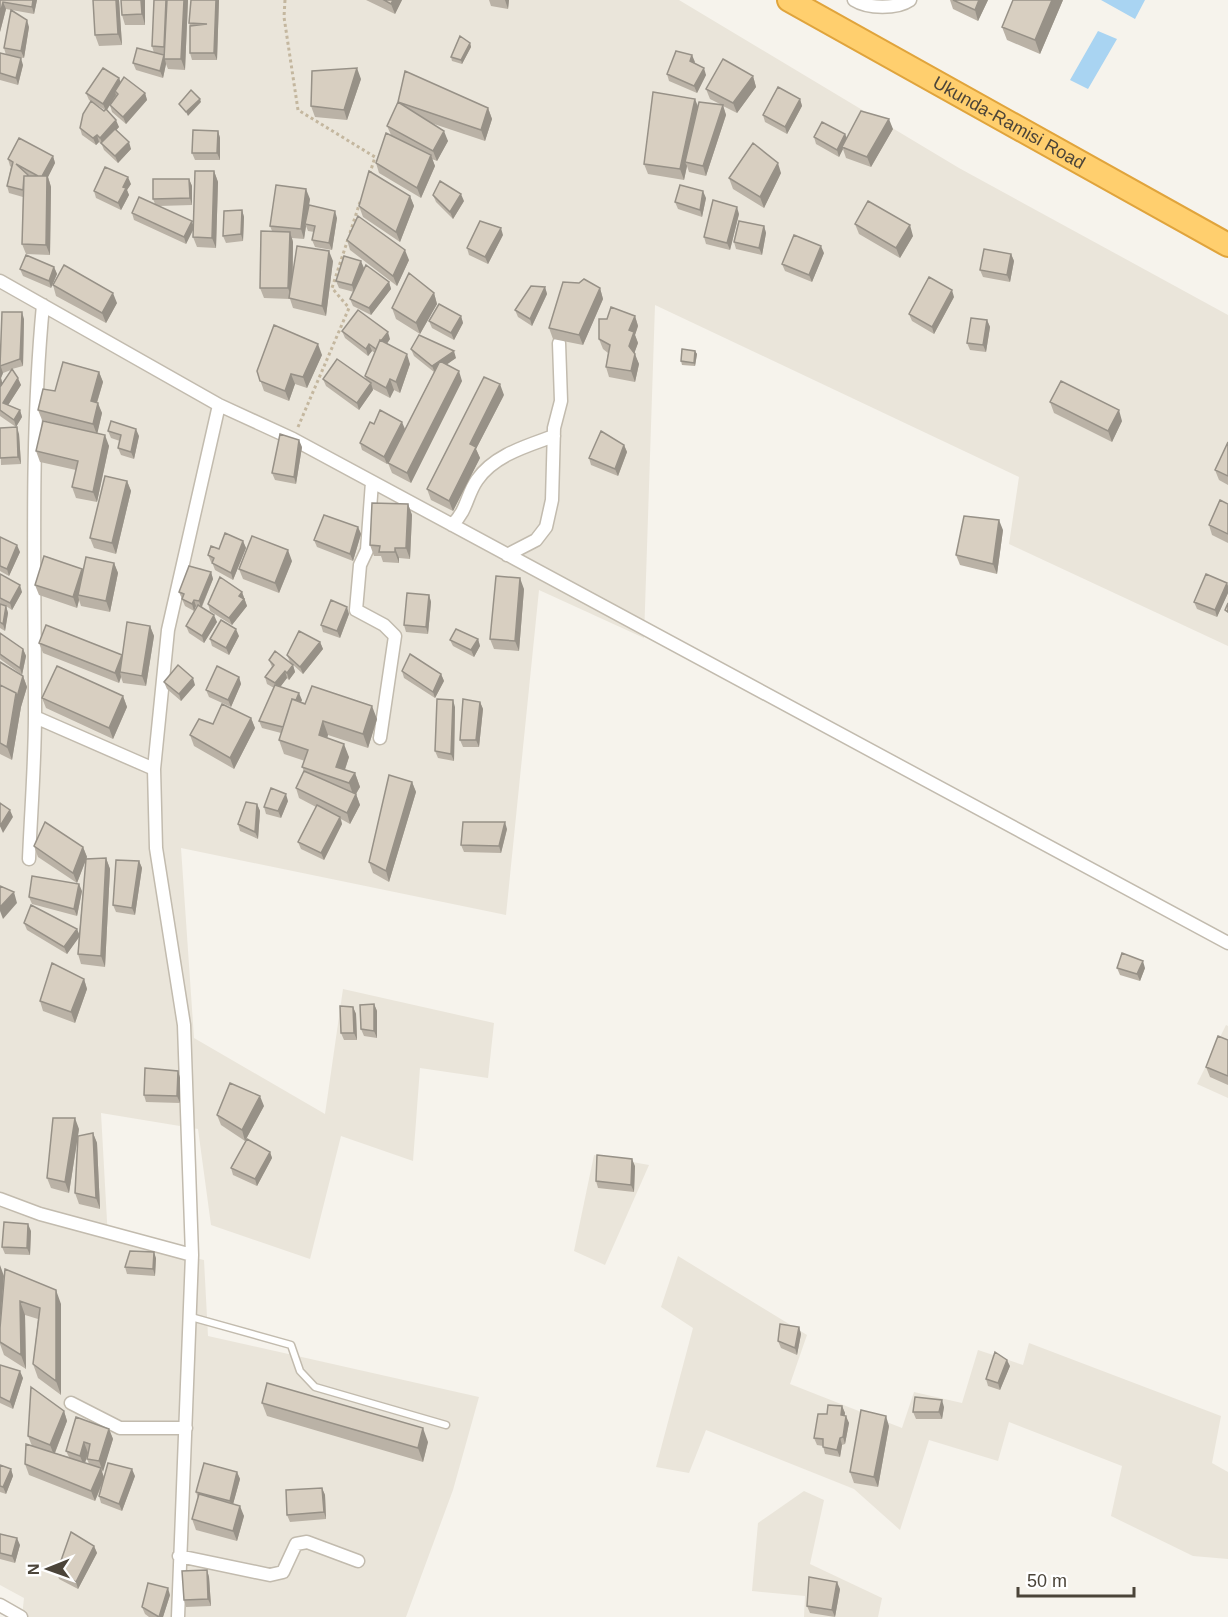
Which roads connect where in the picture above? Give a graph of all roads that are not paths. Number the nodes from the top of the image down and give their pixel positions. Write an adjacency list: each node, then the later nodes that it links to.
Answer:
1 (789, 0): 4 (highway, Ukunda-Ramisi Road)
2 (854, 0): 3 (street)
3 (910, 0)
4 (1228, 245)
5 (0, 281): 6 (street)
6 (43, 305): 8 (street); 13 (street)
7 (559, 343): 9 (street)
8 (219, 405): 10 (street); 15 (street)
9 (554, 436): 11 (street); 12 (street)
10 (372, 482): 11 (street); 14 (street)
11 (452, 525): 12 (street)
12 (507, 555): 17 (street)
13 (35, 717): 15 (street); 16 (street)
14 (380, 738)
15 (154, 770): 19 (street)
16 (29, 859)
17 (1228, 943)
18 (0, 1199): 19 (street)
19 (192, 1255): 20 (street)
20 (190, 1317): 22 (lane); 23 (street)
21 (71, 1403): 23 (street)
22 (446, 1425)
23 (186, 1428): 24 (street)
24 (179, 1556): 25 (street); 28 (street)
25 (358, 1561)
26 (0, 1605): 27 (street)
27 (21, 1617)
28 (178, 1617)

